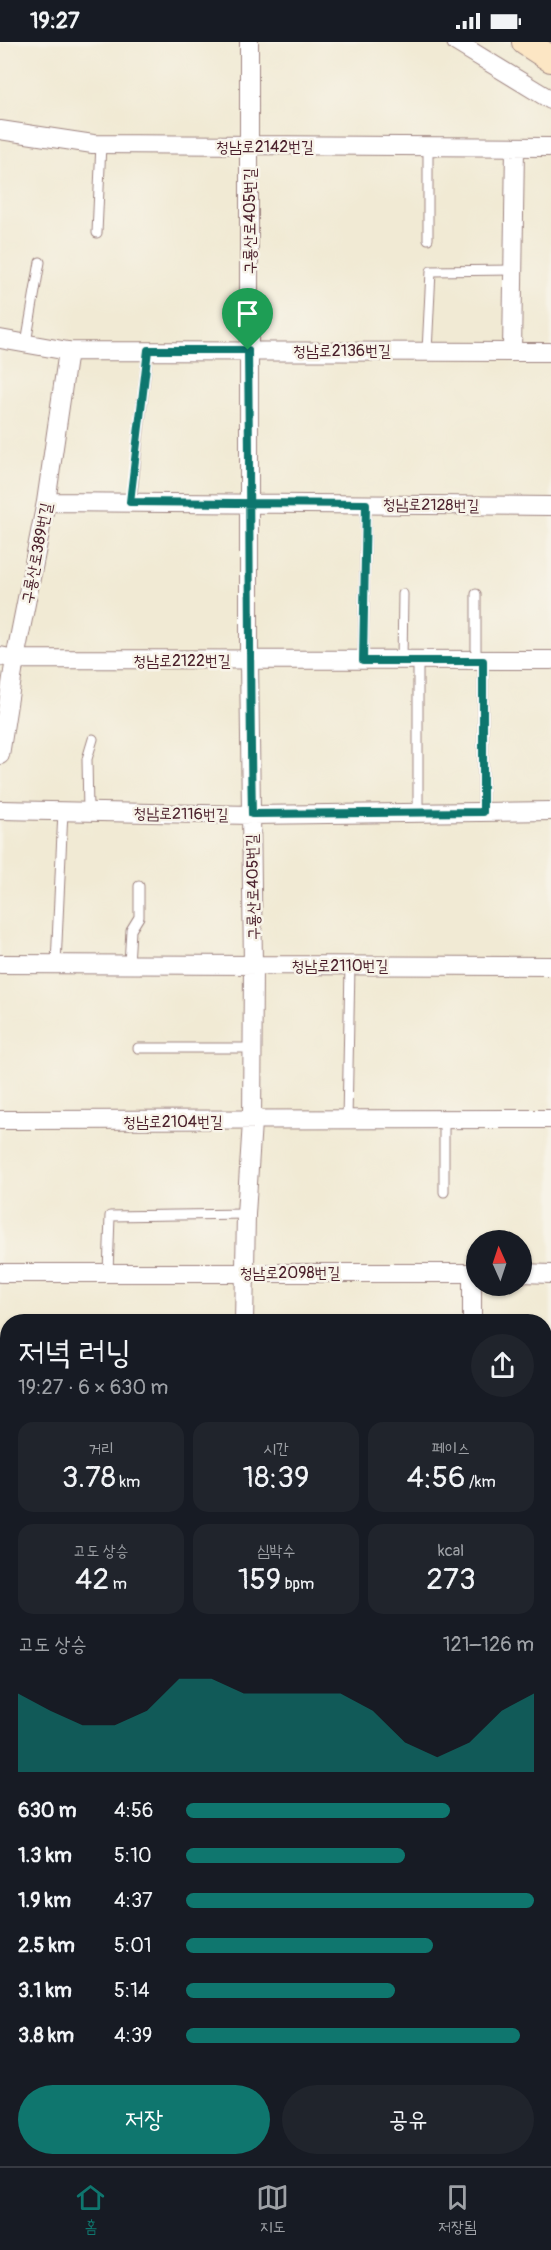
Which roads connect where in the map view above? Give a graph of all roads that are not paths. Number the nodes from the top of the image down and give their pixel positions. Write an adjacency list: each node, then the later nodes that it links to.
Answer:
1 (249, 42): 8 (street, 구룡산로405번길)
2 (456, 42): 5 (street)
3 (525, 42): 4 (street)
4 (551, 59)
5 (551, 100)
6 (0, 130): 7 (street, 청남로2142번길)
7 (101, 144): 8 (street, 청남로2142번길); 12 (lane)
8 (249, 146): 9 (street, 청남로2142번길); 19 (street, 구룡산로405번길)
9 (428, 146): 10 (street, 청남로2142번길); 13 (lane)
10 (514, 147): 11 (street, 청남로2142번길); 15 (street)
11 (551, 147)
12 (96, 233)
13 (428, 239)
14 (40, 262): 17 (lane)
15 (513, 270): 21 (lane); 22 (street)
16 (0, 339): 17 (street, 청남로2136번길)
17 (26, 343): 20 (street, 청남로2136번길)
18 (148, 350): 19 (street, 청남로2136번길); 20 (street, 청남로2136번길); 25 (lane)
19 (248, 350): 21 (street, 청남로2136번길); 26 (street, 구룡산로405번길)
20 (68, 351): 24 (street, 구룡산로389번길)
21 (427, 351): 22 (street, 청남로2136번길)
22 (512, 352): 23 (street, 청남로2136번길)
23 (551, 352)
24 (46, 502): 25 (street, 청남로2128번길); 31 (street, 구룡산로389번길)
25 (130, 502): 26 (street, 청남로2128번길)
26 (250, 502): 27 (street, 청남로2128번길); 32 (street, 구룡산로405번길)
27 (366, 504): 28 (street, 청남로2128번길); 34 (lane)
28 (551, 506)
29 (404, 594): 35 (lane)
30 (476, 594): 36 (lane)
31 (8, 658): 32 (street, 청남로2122번길); 38 (street, 구룡산로389번길)
32 (249, 660): 34 (street, 청남로2122번길); 45 (street, 구룡산로405번길)
33 (551, 660): 36 (street, 청남로2122번길)
34 (363, 661): 35 (street, 청남로2122번길)
35 (410, 661): 36 (street, 청남로2122번길); 43 (lane)
36 (480, 661): 44 (lane)
37 (93, 739): 42 (lane)
38 (0, 755)
39 (0, 810): 40 (street, 청남로2116번길)
40 (63, 811): 42 (street, 청남로2116번길); 48 (lane)
41 (551, 811): 44 (street, 청남로2116번길)
42 (88, 812): 45 (street, 청남로2116번길)
43 (418, 812): 44 (street, 청남로2116번길); 45 (street, 청남로2116번길)
44 (483, 812)
45 (252, 814): 50 (street, 구룡산로405번길)
46 (138, 886): 49 (lane)
47 (0, 964): 48 (street, 청남로2110번길)
48 (56, 964): 49 (street, 청남로2110번길)
49 (129, 964): 50 (street, 청남로2110번길)
50 (253, 964): 51 (street, 청남로2110번길); 54 (street, 구룡산로405번길)
51 (350, 965): 52 (street, 청남로2110번길); 58 (lane)
52 (551, 966)
53 (138, 1048): 54 (lane)
54 (253, 1048): 59 (street, 구룡산로405번길)
55 (551, 1119): 57 (street, 청남로2104번길)
56 (0, 1120): 59 (street, 청남로2104번길)
57 (444, 1120): 58 (street, 청남로2104번길); 60 (lane)
58 (347, 1121): 59 (street, 청남로2104번길)
59 (252, 1122): 61 (street, 구룡산로405번길)
60 (444, 1192)
61 (246, 1214): 62 (street, 구룡산로405번길); 64 (lane)
62 (244, 1272): 64 (street, 청남로2098번길); 65 (street, 청남로2098번길); 69 (street, 구룡산로405번길)
63 (0, 1273): 64 (street, 청남로2098번길)
64 (108, 1273)
65 (466, 1273)
66 (532, 1273): 67 (street)
67 (551, 1274)
68 (473, 1296): 70 (street, 청남로2098번길)
69 (244, 1314)
70 (472, 1314)

